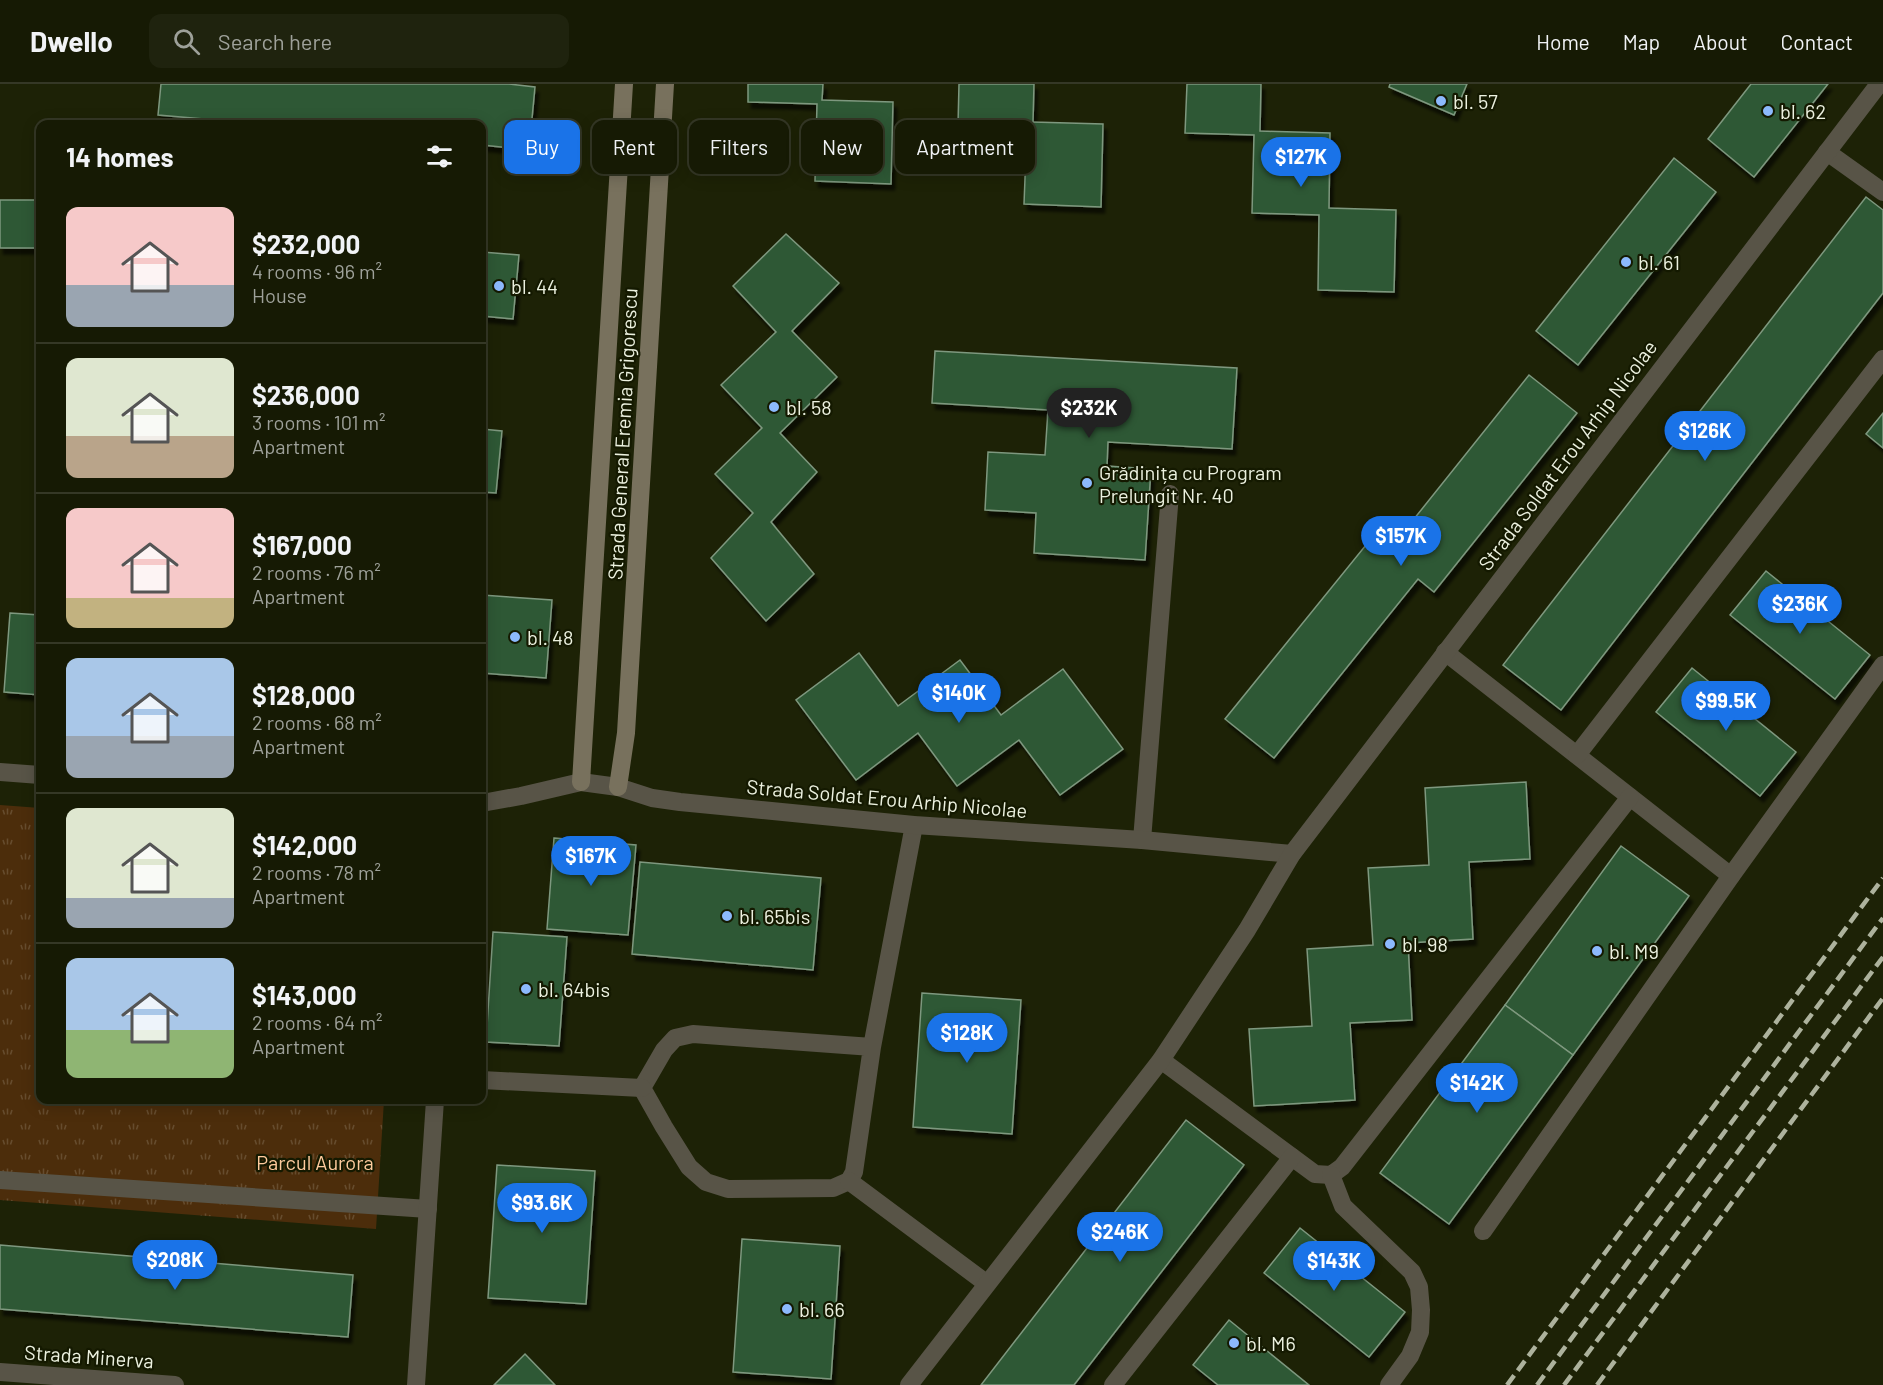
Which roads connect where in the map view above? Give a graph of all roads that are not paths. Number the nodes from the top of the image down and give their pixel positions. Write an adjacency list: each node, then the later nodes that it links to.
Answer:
1 (624, 84): 13 (street, Strada General Eremia Grigorescu)
2 (665, 84): 14 (street, Strada General Eremia Grigorescu)
3 (1879, 84): 4 (street, Strada Soldat Erou Arhip Nicolae)
4 (1827, 153): 5 (street); 8 (street, Strada Soldat Erou Arhip Nicolae)
5 (1883, 192)
6 (1883, 359): 10 (street)
7 (1170, 494): 18 (street)
8 (1445, 652): 10 (street); 19 (street, Strada Soldat Erou Arhip Nicolae)
9 (1883, 665): 20 (street)
10 (1577, 755): 15 (street)
11 (0, 772): 12 (street)
12 (36, 776)
13 (581, 782): 14 (street, Strada Soldat Erou Arhip Nicolae); 16 (street, Strada Soldat Erou Arhip Nicolae)
14 (618, 787): 17 (street, Strada Soldat Erou Arhip Nicolae)
15 (1630, 797): 20 (street); 27 (street)
16 (486, 802)
17 (914, 825): 18 (street, Strada Soldat Erou Arhip Nicolae); 21 (street)
18 (1142, 840): 19 (street, Strada Soldat Erou Arhip Nicolae)
19 (1292, 854): 22 (street, Strada Soldat Erou Arhip Nicolae)
20 (1731, 876): 31 (street)
21 (872, 1047): 24 (street); 29 (street)
22 (1161, 1060): 26 (street); 32 (street, Strada Soldat Erou Arhip Nicolae)
23 (486, 1080): 24 (street)
24 (642, 1088): 29 (street)
25 (435, 1104): 30 (street)
26 (1292, 1156): 27 (street); 37 (street)
27 (1331, 1175): 38 (street)
28 (0, 1180): 30 (street)
29 (849, 1181): 32 (street)
30 (428, 1209): 35 (street)
31 (1483, 1232)
32 (987, 1283): 36 (street, Strada Soldat Erou Arhip Nicolae)
33 (0, 1372): 34 (street, Strada Minerva)
34 (175, 1385)
35 (416, 1385)
36 (909, 1385)
37 (1113, 1385)
38 (1389, 1385)

